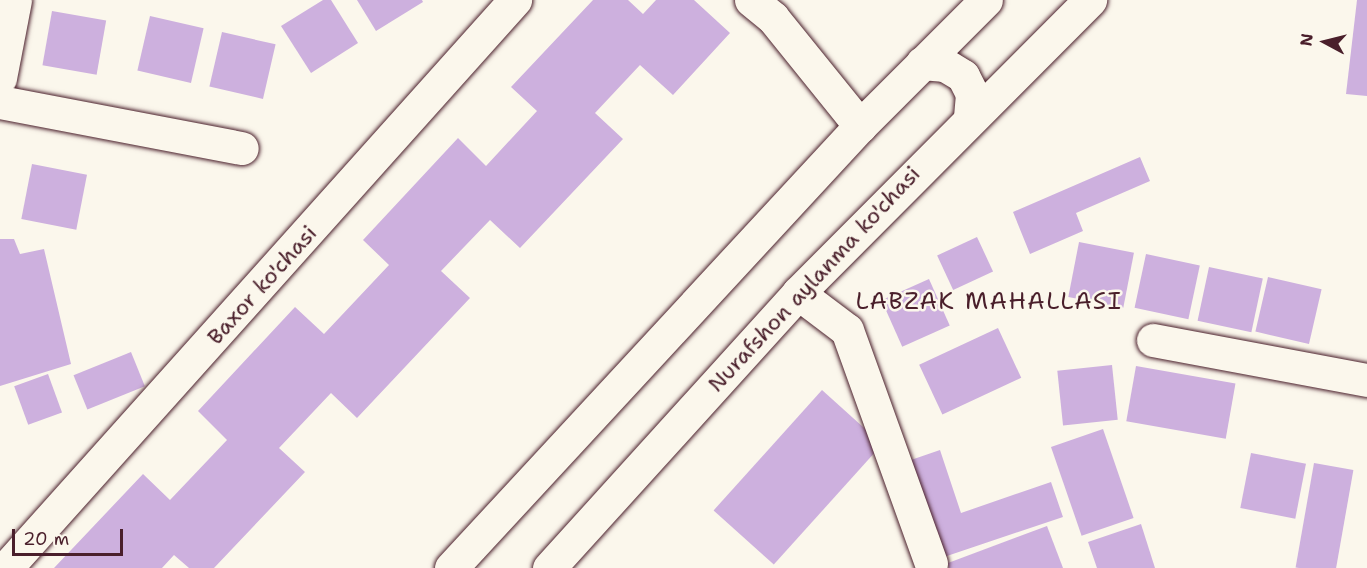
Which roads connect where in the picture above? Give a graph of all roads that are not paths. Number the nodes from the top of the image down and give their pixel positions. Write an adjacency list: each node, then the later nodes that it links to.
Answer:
1 (15, 0): 7 (main road)
2 (515, 0): 17 (main road, Baxor ko'chasi)
3 (986, 0): 6 (main road)
4 (1090, 0): 9 (main road, Nurafshon aylanma ko'chasi)
5 (772, 6): 10 (main road)
6 (922, 63): 9 (main road); 10 (main road)
7 (0, 78)
8 (0, 102): 11 (main road)
9 (970, 115): 12 (main road, Nurafshon aylanma ko'chasi)
10 (860, 126): 18 (main road)
11 (242, 148)
12 (798, 293): 15 (main road); 16 (main road, Nurafshon aylanma ko'chasi)
13 (1153, 340): 14 (main road)
14 (1367, 380)
15 (931, 563)
16 (554, 566)
17 (6, 568)
18 (451, 568)

